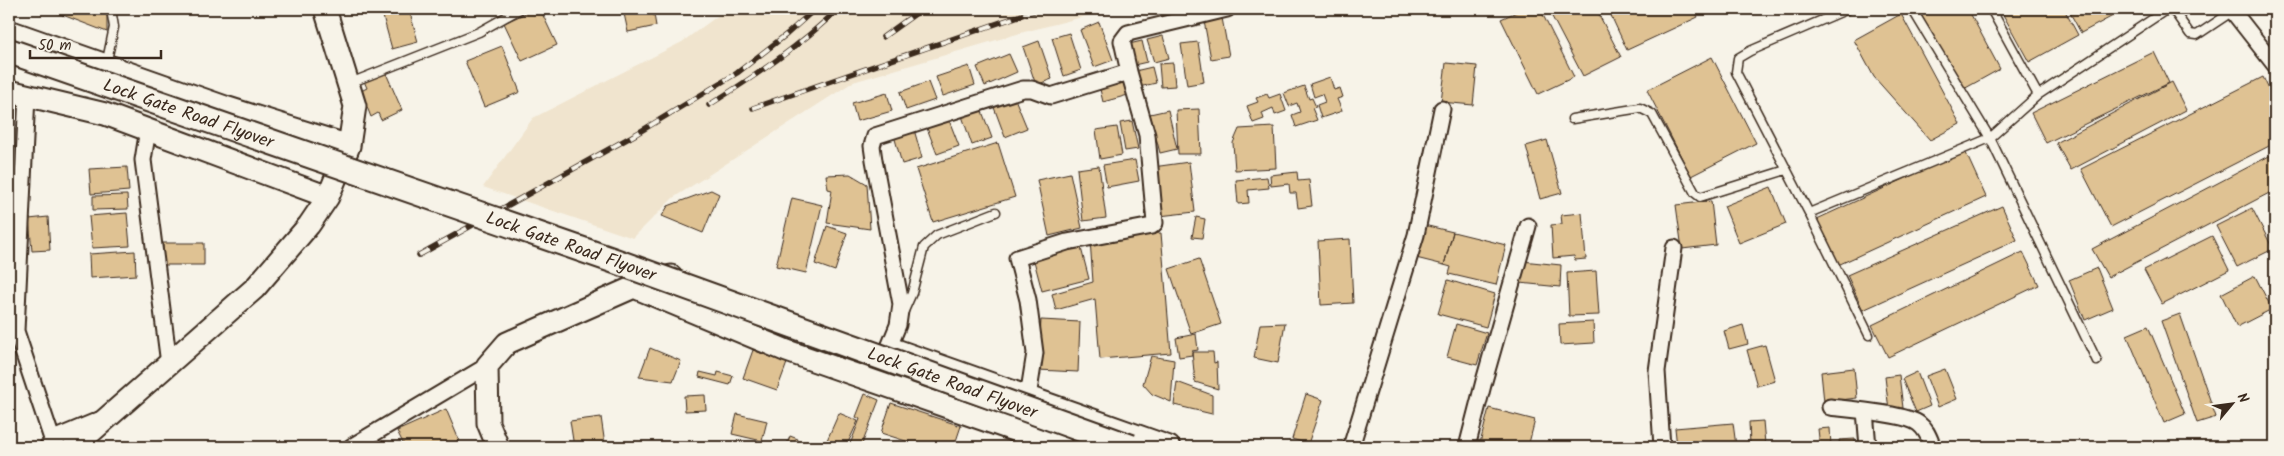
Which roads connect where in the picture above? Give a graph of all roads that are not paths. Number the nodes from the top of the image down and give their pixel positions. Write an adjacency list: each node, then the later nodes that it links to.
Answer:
1 (111, 9): 11 (lane)
2 (325, 9): 14 (street)
3 (520, 9): 14 (lane)
4 (1227, 9): 13 (street)
5 (1848, 9): 23 (lane)
6 (1912, 9): 21 (lane)
7 (1992, 9): 16 (lane)
8 (2232, 10): 12 (street); 16 (lane)
9 (9, 31): 11 (street)
10 (9, 51): 46 (main road, Lock Gate Road Flyover, bridge)
11 (106, 65): 17 (lane); 22 (street)
12 (2275, 65)
13 (1128, 72): 30 (street); 37 (street)
14 (348, 83): 22 (street)
15 (18, 93): 17 (street); 31 (street)
16 (2038, 95): 21 (lane)
17 (105, 104): 20 (street)
18 (1442, 109): 48 (street)
19 (1572, 119): 23 (lane)
20 (148, 129): 24 (street); 35 (street)
21 (1990, 138): 26 (lane); 34 (lane)
22 (349, 146): 24 (street)
23 (1786, 170): 26 (lane)
24 (328, 197): 35 (street)
25 (996, 212): 30 (lane)
26 (1809, 213): 32 (lane)
27 (1528, 226): 49 (street)
28 (1674, 248): 50 (street)
29 (634, 286): 33 (street); 36 (street); 45 (street)
30 (898, 325): 33 (street)
31 (12, 333): 41 (street)
32 (1869, 335)
33 (889, 347): 37 (street)
34 (2097, 361)
35 (169, 364): 40 (street)
36 (487, 366): 43 (street); 44 (street)
37 (1028, 397): 47 (street)
38 (1830, 407): 39 (street)
39 (1865, 410): 51 (street); 52 (street)
40 (109, 416): 41 (street); 42 (street)
41 (50, 445)
42 (74, 447)
43 (351, 447)
44 (498, 447)
45 (1062, 447)
46 (1131, 447)
47 (1169, 447)
48 (1351, 447)
49 (1467, 447)
50 (1662, 447)
51 (1868, 447)
52 (1933, 447)

